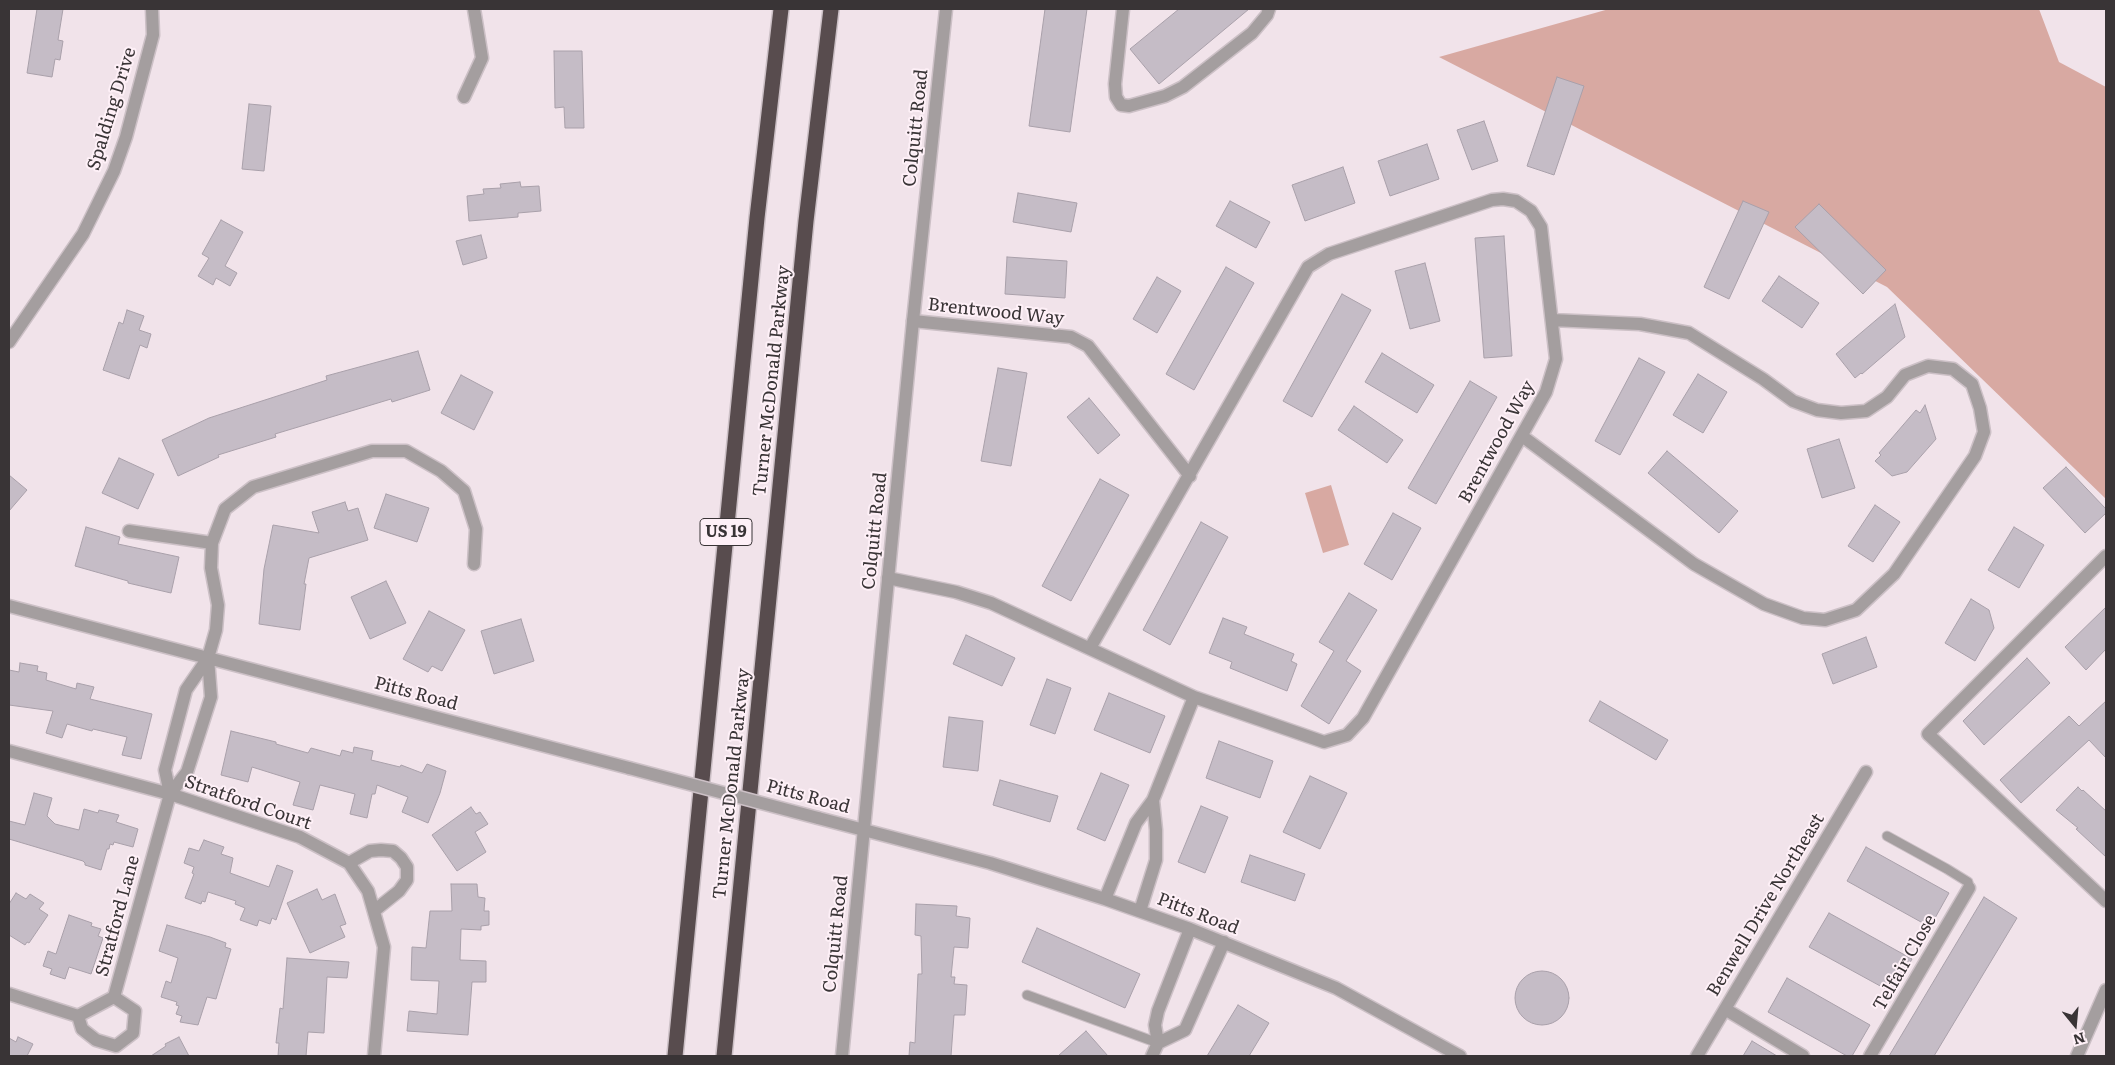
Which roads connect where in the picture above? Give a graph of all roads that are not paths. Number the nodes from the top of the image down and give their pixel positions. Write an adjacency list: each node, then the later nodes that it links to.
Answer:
1 (152, 9): 11 (street, Spalding Drive)
2 (474, 9): 8 (street)
3 (781, 9): 45 (highway, Turner McDonald Parkway / US 19)
4 (831, 9): 46 (highway, Turner McDonald Parkway / US 19)
5 (946, 9): 10 (street, Colquitt Road)
6 (1123, 9): 7 (street)
7 (1269, 9)
8 (464, 97)
9 (1552, 320): 12 (street, Brentwood Way); 12 (street); 13 (street, Brentwood Way)
10 (913, 321): 13 (street, Brentwood Way); 18 (street, Colquitt Road)
11 (9, 342)
12 (1522, 436): 22 (street, Brentwood Way)
13 (1190, 476): 20 (street, Brentwood Way)
14 (129, 531): 15 (street)
15 (212, 543): 17 (street, Stratford Lane); 21 (street, Stratford Lane)
16 (2106, 556): 32 (street)
17 (474, 564)
18 (888, 578): 20 (street, Brentwood Way); 27 (street, Colquitt Road)
19 (9, 606): 21 (street, Pitts Road)
20 (1090, 648): 22 (street, Brentwood Way)
21 (208, 658): 25 (street, Stratford Lane); 25 (street, Stratford Lane); 27 (street, Pitts Road, bridge)
22 (1194, 697): 26 (street)
23 (9, 751): 25 (street)
24 (1866, 772): 41 (street, Benwell Drive Northeast)
25 (170, 794): 29 (street, Stratford Court); 40 (street, Stratford Lane)
26 (1153, 800): 31 (street); 34 (street)
27 (864, 830): 31 (street, Pitts Road); 47 (street, Colquitt Road)
28 (1887, 836): 30 (lane)
29 (349, 863): 33 (street, Stratford Court); 33 (street)
30 (1969, 888): 52 (street, Telfair Close)
31 (1105, 899): 34 (street, Pitts Road)
32 (2106, 901)
33 (374, 911): 44 (street, Stratford Court)
34 (1140, 911): 35 (street, Pitts Road)
35 (1190, 929): 36 (street, Pitts Road); 43 (street)
36 (1224, 942): 43 (street); 49 (street, Pitts Road)
37 (2106, 990): 53 (street)
38 (9, 994): 42 (street)
39 (1027, 995): 43 (lane)
40 (114, 997): 42 (street, Stratford Lane); 42 (street)
41 (1725, 1009): 50 (street, Benwell Drive Northeast); 51 (street)
42 (78, 1016)
43 (1158, 1043): 48 (street)
44 (374, 1056)
45 (676, 1056)
46 (724, 1056)
47 (842, 1056)
48 (1152, 1056)
49 (1460, 1056)
50 (1697, 1056)
51 (1803, 1056)
52 (1870, 1056)
53 (2077, 1056)

